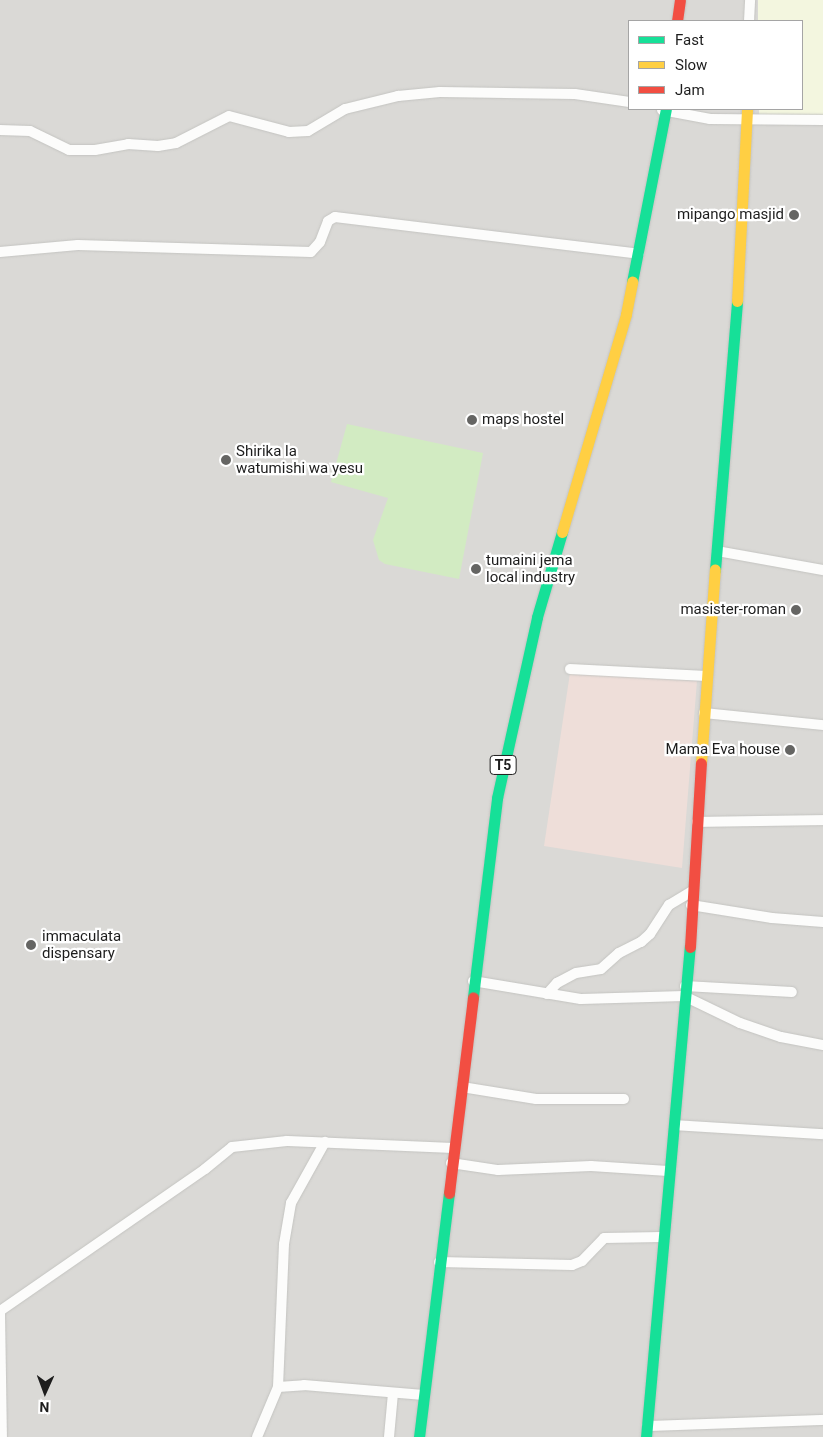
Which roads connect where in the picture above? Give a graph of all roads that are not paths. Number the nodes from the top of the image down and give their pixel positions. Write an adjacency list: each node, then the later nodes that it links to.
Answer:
1 (680, 0): 3 (main road)
2 (750, 0): 4 (street)
3 (677, 20)
4 (749, 20)
5 (628, 102): 10 (street)
6 (664, 110): 12 (main road, T5)
7 (669, 110): 8 (street)
8 (747, 114): 9 (street); 13 (main road)
9 (823, 120)
10 (0, 130)
11 (0, 252): 12 (street)
12 (638, 254): 24 (main road, T5)
13 (717, 551): 14 (street); 16 (main road)
14 (823, 570)
15 (570, 669): 16 (street)
16 (706, 676): 17 (main road)
17 (704, 713): 18 (street); 20 (main road)
18 (823, 725)
19 (823, 820): 20 (street)
20 (697, 822): 21 (main road)
21 (692, 891): 22 (main road); 27 (street)
22 (691, 905): 23 (street); 25 (main road)
23 (823, 922)
24 (473, 981): 27 (street); 29 (main road, T5)
25 (685, 991): 26 (street); 27 (street); 28 (street); 31 (main road)
26 (792, 992)
27 (547, 994)
28 (823, 1045)
29 (462, 1087): 30 (street); 34 (main road, T5)
30 (624, 1099)
31 (674, 1125): 32 (street); 36 (main road)
32 (823, 1134)
33 (325, 1142): 34 (street); 39 (street); 40 (street)
34 (454, 1148): 35 (main road, T5)
35 (451, 1163): 36 (street); 38 (main road, T5)
36 (668, 1171): 37 (main road)
37 (662, 1237): 38 (street); 44 (main road)
38 (439, 1262): 42 (main road, T5)
39 (0, 1312): 45 (street)
40 (278, 1387): 41 (street); 46 (street)
41 (393, 1393): 42 (street); 47 (street)
42 (424, 1396): 48 (main road, T5)
43 (823, 1420): 44 (street)
44 (647, 1431)
45 (2, 1437)
46 (257, 1437)
47 (389, 1437)
48 (419, 1437)

